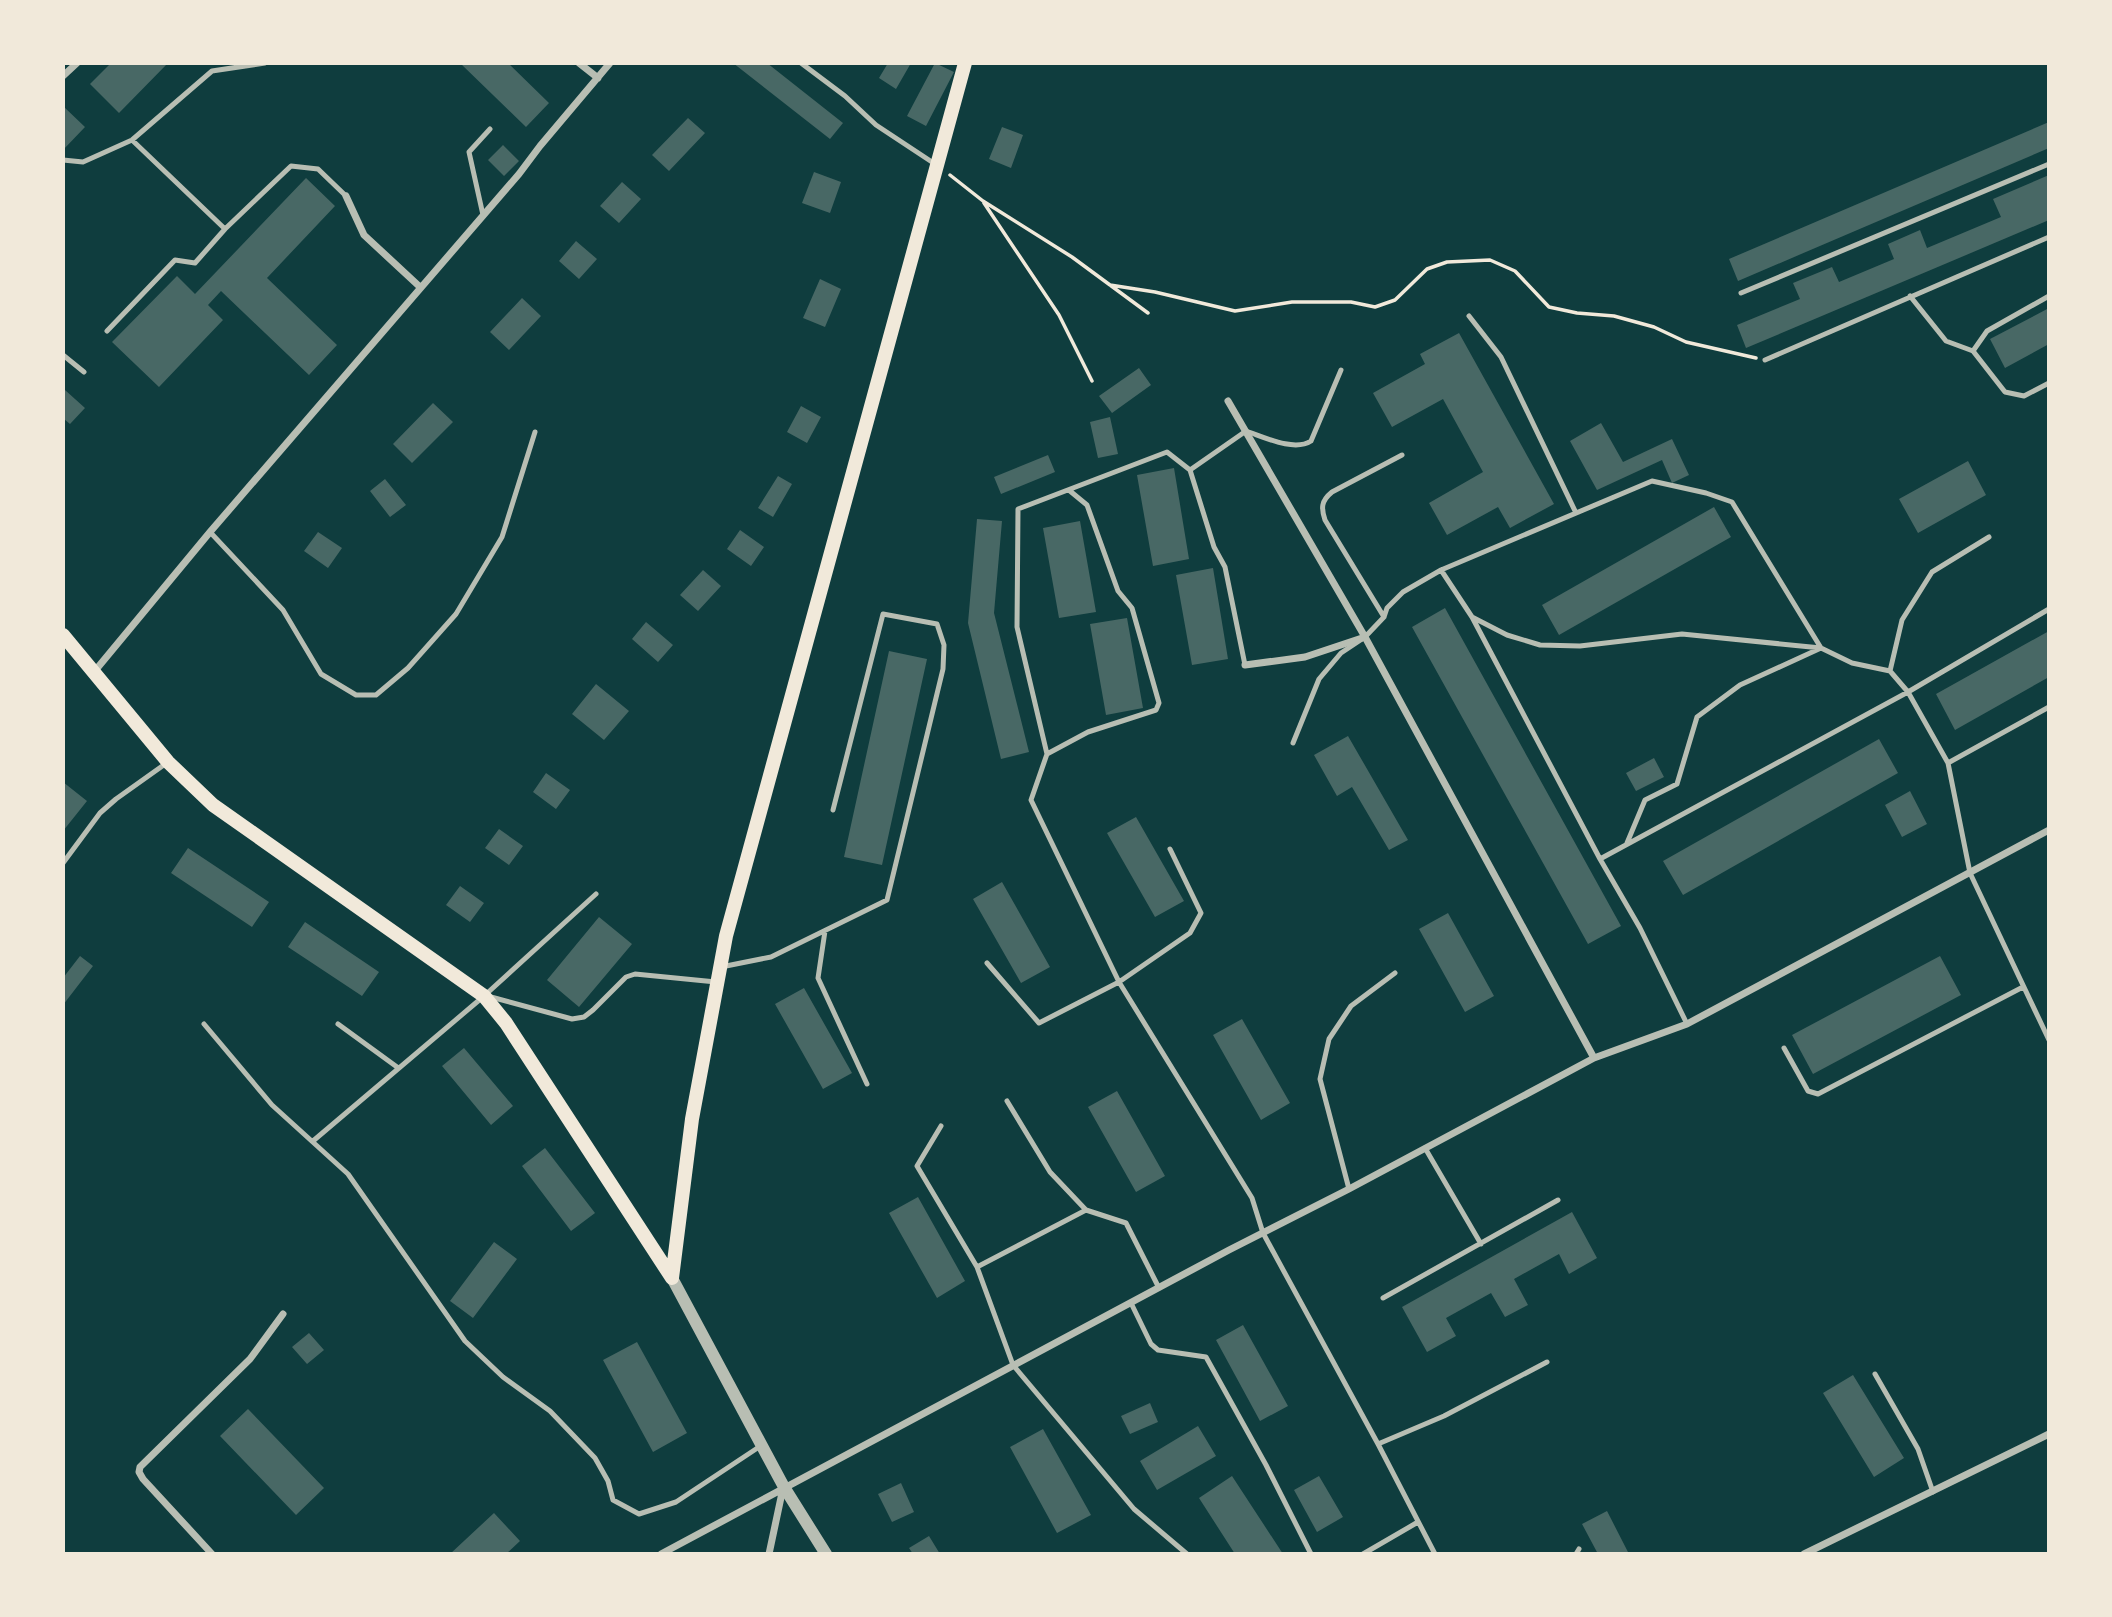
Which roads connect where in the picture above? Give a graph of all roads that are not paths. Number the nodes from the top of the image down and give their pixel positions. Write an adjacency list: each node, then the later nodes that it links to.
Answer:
1 (77, 63): 9 (street)
2 (209, 63): 8 (lane)
3 (265, 63): 8 (lane)
4 (579, 63): 10 (street)
5 (610, 63): 10 (street)
6 (801, 63): 15 (lane)
7 (965, 63): 15 (main road)
8 (212, 71): 12 (lane)
9 (63, 76)
10 (598, 78): 17 (street)
11 (490, 129): 17 (lane)
12 (132, 141): 13 (lane); 18 (lane)
13 (63, 160)
14 (2049, 164): 21 (lane)
15 (938, 165): 68 (main road)
16 (346, 196): 18 (lane); 20 (street)
17 (482, 215): 20 (street)
18 (225, 229): 25 (lane)
19 (2049, 237): 22 (lane)
20 (420, 287): 39 (street)
21 (1741, 293)
22 (1910, 296): 26 (lane); 28 (lane)
23 (2049, 296): 26 (lane)
24 (1469, 316): 38 (lane)
25 (107, 331)
26 (1973, 351): 31 (lane)
27 (63, 355): 30 (lane)
28 (1765, 360)
29 (1341, 370): 33 (lane)
30 (84, 372)
31 (2049, 383)
32 (1228, 401): 33 (street)
33 (1246, 431): 36 (lane); 46 (street)
34 (535, 432): 39 (lane)
35 (1402, 456): 43 (lane)
36 (1190, 470): 37 (lane); 48 (lane)
37 (1070, 491): 54 (lane); 54 (lane)
38 (1576, 513): 41 (lane); 47 (lane)
39 (210, 532): 50 (street)
40 (1989, 537): 49 (lane)
41 (1441, 570): 43 (lane); 44 (lane)
42 (2049, 609): 51 (lane)
43 (1384, 617): 46 (lane)
44 (1472, 617): 47 (lane); 61 (lane)
45 (63, 635): 50 (main road)
46 (1365, 637): 48 (street); 53 (lane); 77 (street)
47 (1821, 648): 49 (lane); 59 (lane)
48 (1245, 665)
49 (1890, 671): 51 (lane)
50 (94, 672): 55 (main road)
51 (1908, 692): 56 (lane); 59 (lane)
52 (2049, 707): 56 (lane)
53 (1293, 743)
54 (1047, 754): 69 (lane)
55 (168, 762): 62 (lane); 71 (main road)
56 (1948, 763): 63 (lane)
57 (833, 810): 65 (lane)
58 (2049, 830): 63 (street)
59 (1628, 843): 61 (lane)
60 (1170, 849): 69 (lane)
61 (1600, 859): 74 (lane)
62 (63, 861)
63 (1970, 873): 70 (lane); 74 (street)
64 (596, 894): 71 (lane)
65 (825, 931): 68 (lane); 79 (lane)
66 (986, 963): 69 (lane)
67 (1395, 973): 84 (lane)
68 (719, 975): 71 (lane); 90 (main road)
69 (1119, 982): 87 (lane)
70 (2023, 987): 75 (lane); 76 (lane)
71 (484, 996): 78 (lane); 90 (main road)
72 (204, 1024): 82 (lane)
73 (338, 1024): 78 (lane)
74 (1686, 1024): 77 (street)
75 (2049, 1040)
76 (1784, 1048)
77 (1594, 1058): 83 (street)
78 (397, 1068): 82 (lane)
79 (867, 1084)
80 (1007, 1101): 86 (lane)
81 (941, 1126): 89 (lane)
82 (313, 1142): 100 (lane)
83 (1424, 1148): 84 (street); 88 (lane)
84 (1349, 1189): 87 (street)
85 (1558, 1200): 88 (lane)
86 (1086, 1210): 89 (lane); 91 (lane)
87 (1263, 1233): 91 (street); 99 (lane)
88 (1481, 1244): 92 (lane)
89 (977, 1268): 96 (lane)
90 (672, 1278): 100 (street)
91 (1159, 1288): 93 (street)
92 (1383, 1298)
93 (1131, 1303): 96 (street); 109 (lane)
94 (283, 1314): 104 (street)
95 (1547, 1362): 99 (lane)
96 (1013, 1366): 101 (street); 108 (lane)
97 (1875, 1374): 102 (lane)
98 (2049, 1434): 102 (street)
99 (1378, 1444): 103 (lane)
100 (762, 1445): 101 (street)
101 (784, 1487): 105 (street); 106 (street); 107 (street)
102 (1933, 1492): 112 (street)
103 (1418, 1522): 110 (lane); 111 (lane)
104 (212, 1554)
105 (661, 1554)
106 (769, 1554)
107 (826, 1554)
108 (1187, 1554)
109 (1311, 1554)
110 (1363, 1554)
111 (1435, 1554)
112 (1804, 1554)

